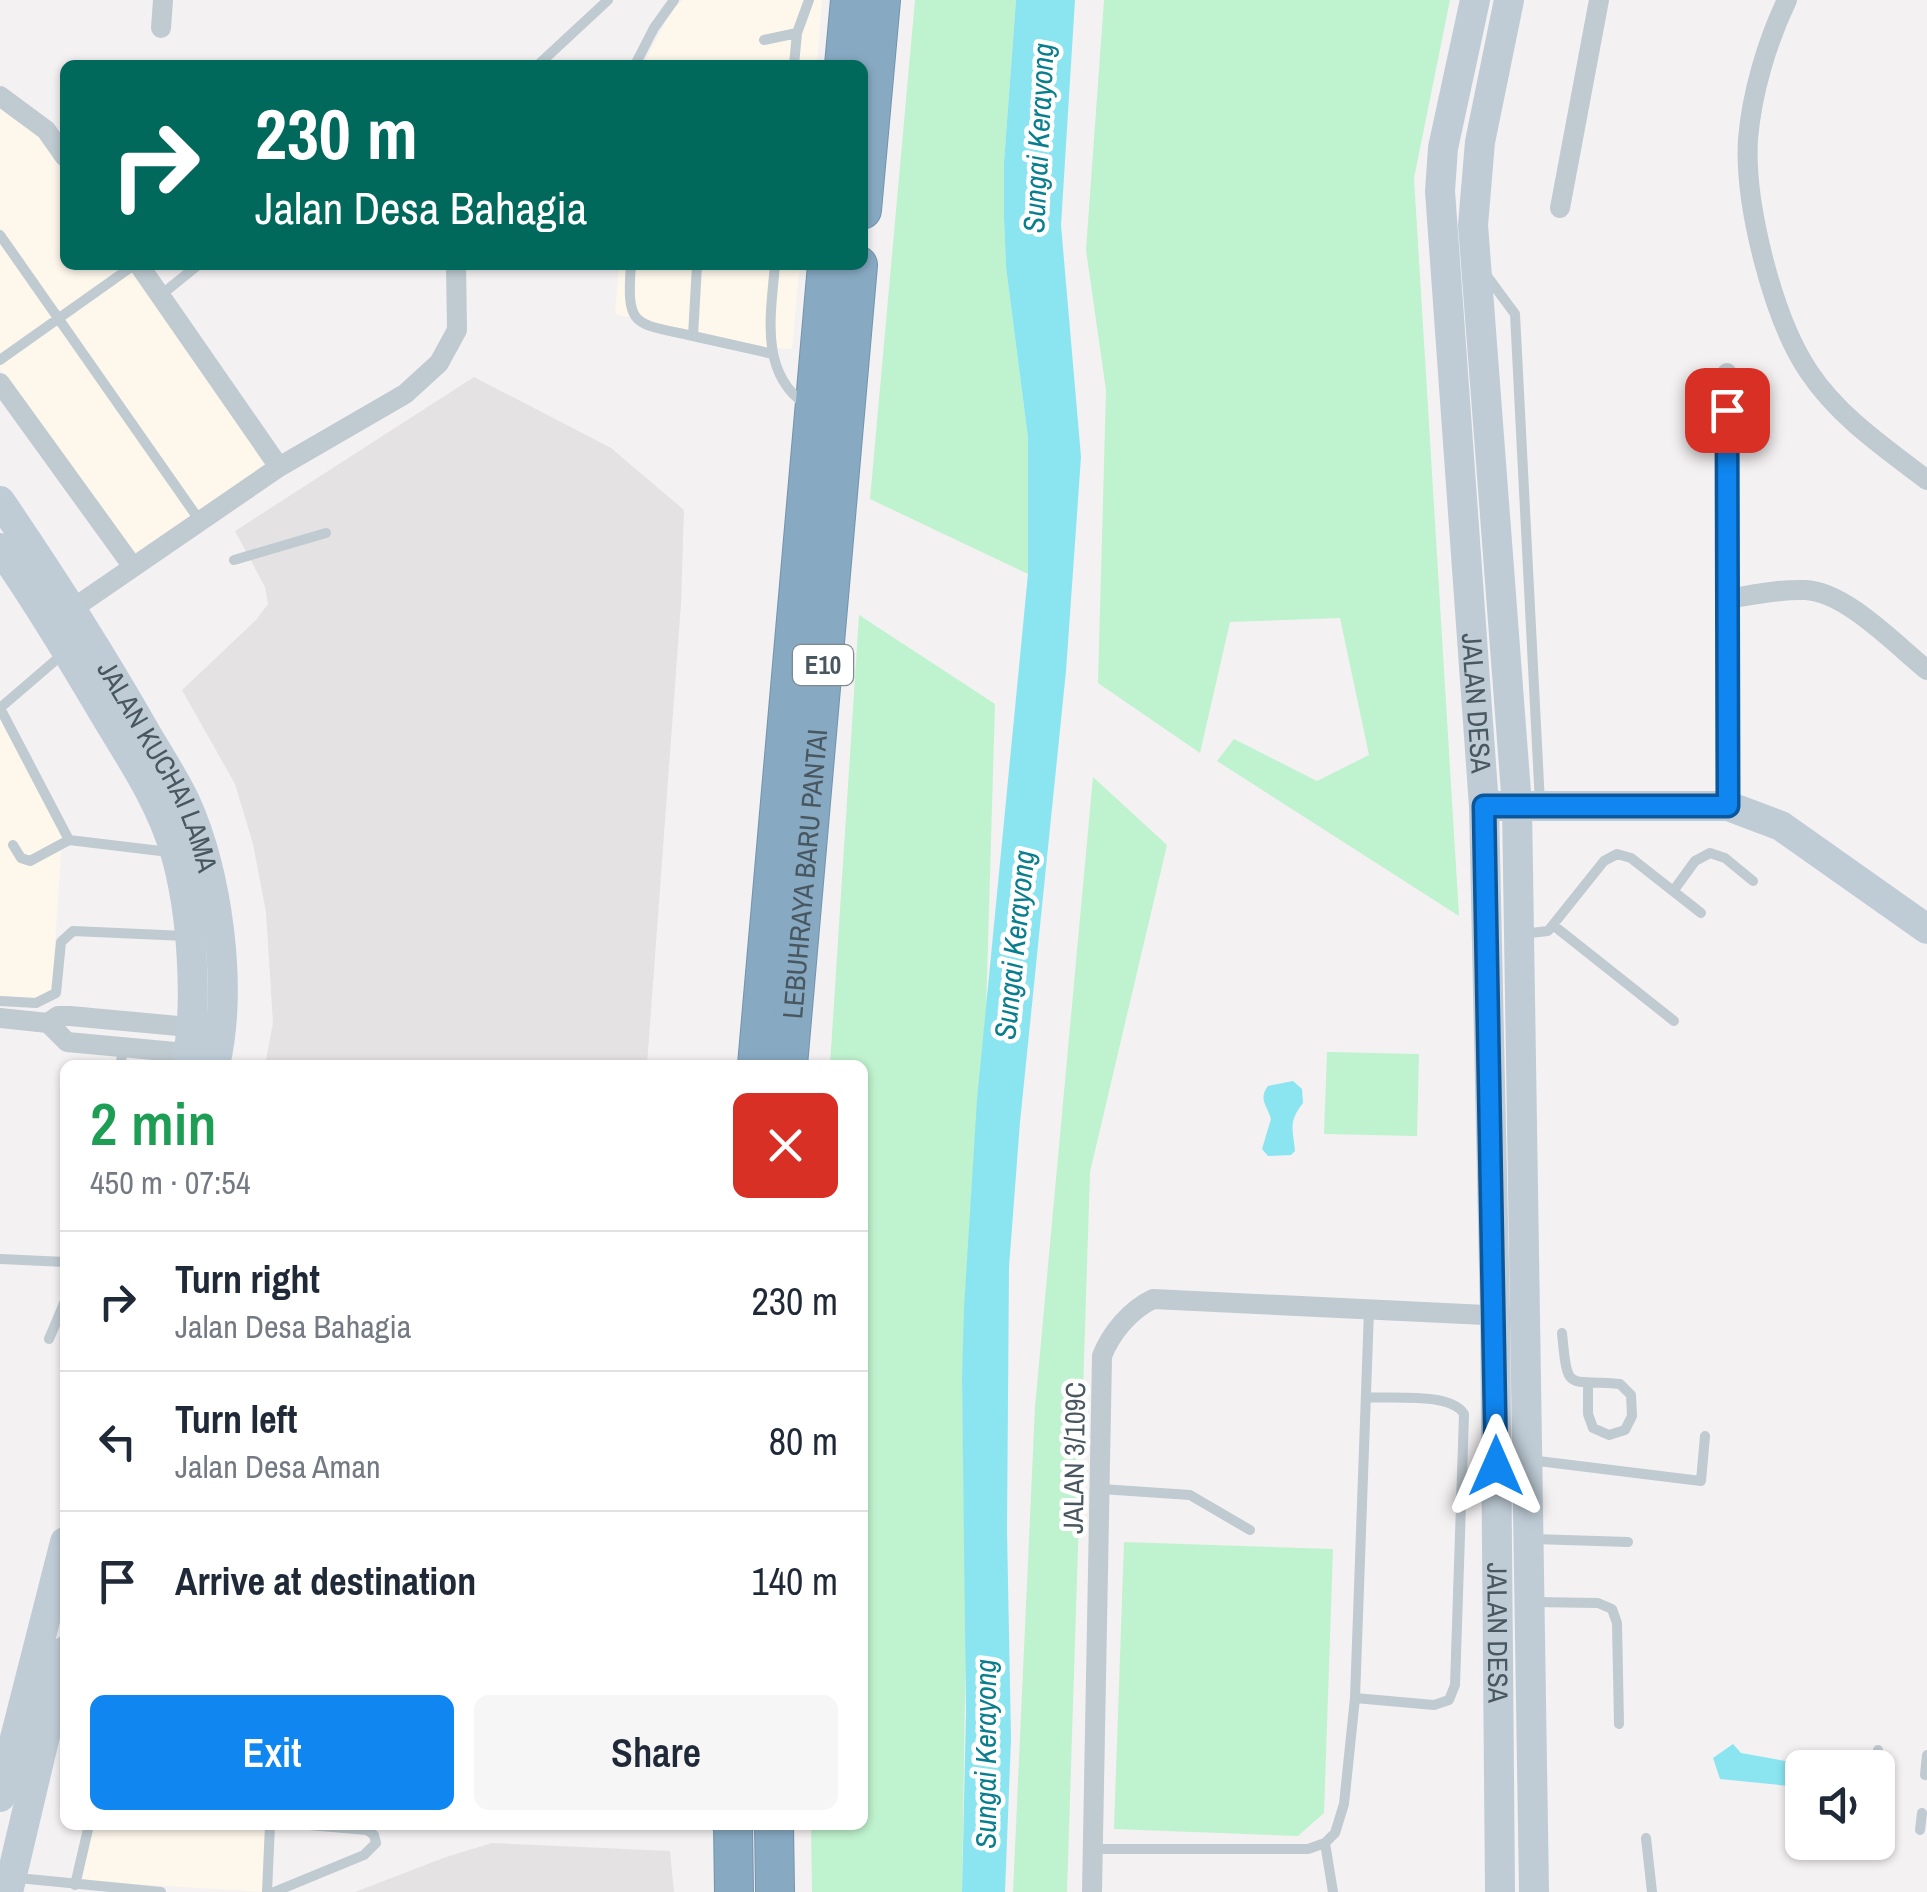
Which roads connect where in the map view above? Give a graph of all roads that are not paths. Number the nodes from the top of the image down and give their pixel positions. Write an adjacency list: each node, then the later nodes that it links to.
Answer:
1 (163, 0): 11 (street)
2 (608, 0): 14 (lane)
3 (674, 0): 15 (lane)
4 (809, 0): 12 (lane)
5 (850, 0): 17 (highway)
6 (881, 0): 19 (highway)
7 (1475, 0): 54 (main road, JALAN DESA)
8 (1509, 0): 53 (main road, JALAN DESA)
9 (1599, 0): 21 (street)
10 (1787, 0): 41 (street)
11 (160, 28)
12 (798, 33): 13 (lane); 16 (lane)
13 (764, 40)
14 (543, 60)
15 (638, 60)
16 (795, 60)
17 (844, 60)
18 (0, 96): 20 (street)
19 (868, 144)
20 (60, 150)
21 (1560, 208)
22 (0, 235): 33 (lane)
23 (129, 270): 33 (lane)
24 (140, 270): 32 (street)
25 (192, 270): 32 (lane)
26 (450, 270): 40 (street)
27 (630, 270): 34 (lane)
28 (697, 270): 34 (lane)
29 (776, 270): 35 (lane)
30 (827, 270): 39 (highway, LEBUHRAYA BARU PANTAI / E10)
31 (858, 270): 73 (highway, LEBUHRAYA BARU PANTAI / E10)
32 (161, 295): 40 (street)
33 (58, 319): 36 (lane); 43 (lane)
34 (693, 336): 35 (lane)
35 (772, 354): 39 (lane)
36 (0, 360)
37 (1727, 372): 49 (street)
38 (0, 383): 47 (street)
39 (814, 410): 72 (highway, LEBUHRAYA BARU PANTAI / E10)
40 (279, 468): 43 (street)
41 (1927, 480)
42 (0, 501): 50 (main road, JALAN KUCHAI LAMA)
43 (200, 522): 47 (street)
44 (326, 533): 46 (lane)
45 (0, 548): 48 (main road, JALAN KUCHAI LAMA)
46 (234, 560)
47 (133, 567): 50 (street)
48 (9, 578): 50 (main road, JALAN KUCHAI LAMA)
49 (1728, 600): 52 (street); 55 (street)
50 (62, 616): 51 (main road, JALAN KUCHAI LAMA); 70 (main road, JALAN KUCHAI LAMA)
51 (67, 650): 56 (lane); 58 (main road, JALAN KUCHAI LAMA)
52 (1927, 670)
53 (1529, 805): 54 (main road); 55 (main road); 64 (main road, JALAN DESA)
54 (1484, 806): 78 (main road, JALAN DESA)
55 (1728, 806): 63 (main road)
56 (69, 840): 57 (lane); 58 (lane)
57 (12, 845)
58 (175, 852): 65 (main road, JALAN KUCHAI LAMA)
59 (1753, 881): 60 (lane)
60 (1674, 890): 61 (lane); 62 (lane)
61 (1701, 914)
62 (1553, 924): 64 (lane); 68 (lane)
63 (1927, 928)
64 (1520, 934): 78 (main road, JALAN DESA)
65 (189, 937): 66 (lane); 70 (main road, JALAN KUCHAI LAMA)
66 (0, 1000)
67 (0, 1018): 69 (street)
68 (1674, 1021)
69 (48, 1023): 70 (street); 71 (street)
70 (203, 1049): 71 (street)
71 (122, 1056)
72 (757, 1060)
73 (788, 1060)
74 (2, 1258): 75 (lane)
75 (60, 1262)
76 (1369, 1310): 78 (street, JALAN 3/109C); 82 (lane); 85 (street, JALAN 3/109C)
77 (60, 1313): 80 (lane)
78 (1510, 1316): 84 (main road, JALAN DESA); 115 (main road, JALAN DESA)
79 (1562, 1334): 81 (lane)
80 (49, 1339)
81 (1588, 1384): 81 (lane)
82 (1367, 1398): 92 (lane); 92 (lane)
83 (1705, 1436): 84 (lane)
84 (1529, 1460): 87 (main road, JALAN DESA)
85 (1102, 1489): 86 (lane); 106 (street, JALAN 3/109C)
86 (1250, 1530)
87 (1530, 1538): 88 (lane); 90 (main road, JALAN DESA)
88 (1628, 1542)
89 (60, 1562): 96 (main road)
90 (1532, 1602): 93 (lane); 116 (main road, JALAN DESA)
91 (60, 1685): 107 (main road)
92 (1355, 1698): 105 (lane)
93 (1619, 1724)
94 (1927, 1755): 95 (lane)
95 (1925, 1775)
96 (0, 1797)
97 (1922, 1813): 103 (lane)
98 (88, 1830): 109 (lane)
99 (270, 1830): 111 (lane)
100 (367, 1830): 111 (lane)
101 (733, 1830): 108 (highway)
102 (774, 1830): 112 (highway)
103 (1920, 1830)
104 (1646, 1838): 117 (lane)
105 (1325, 1843): 106 (lane); 114 (lane)
106 (1093, 1849): 113 (street, JALAN 3/109C)
107 (10, 1884): 109 (lane)
108 (731, 1884)
109 (76, 1885): 110 (lane)
110 (160, 1892)
111 (270, 1892)
112 (776, 1892)
113 (1092, 1892)
114 (1332, 1892)
115 (1500, 1892)
116 (1534, 1892)
117 (1652, 1892)

